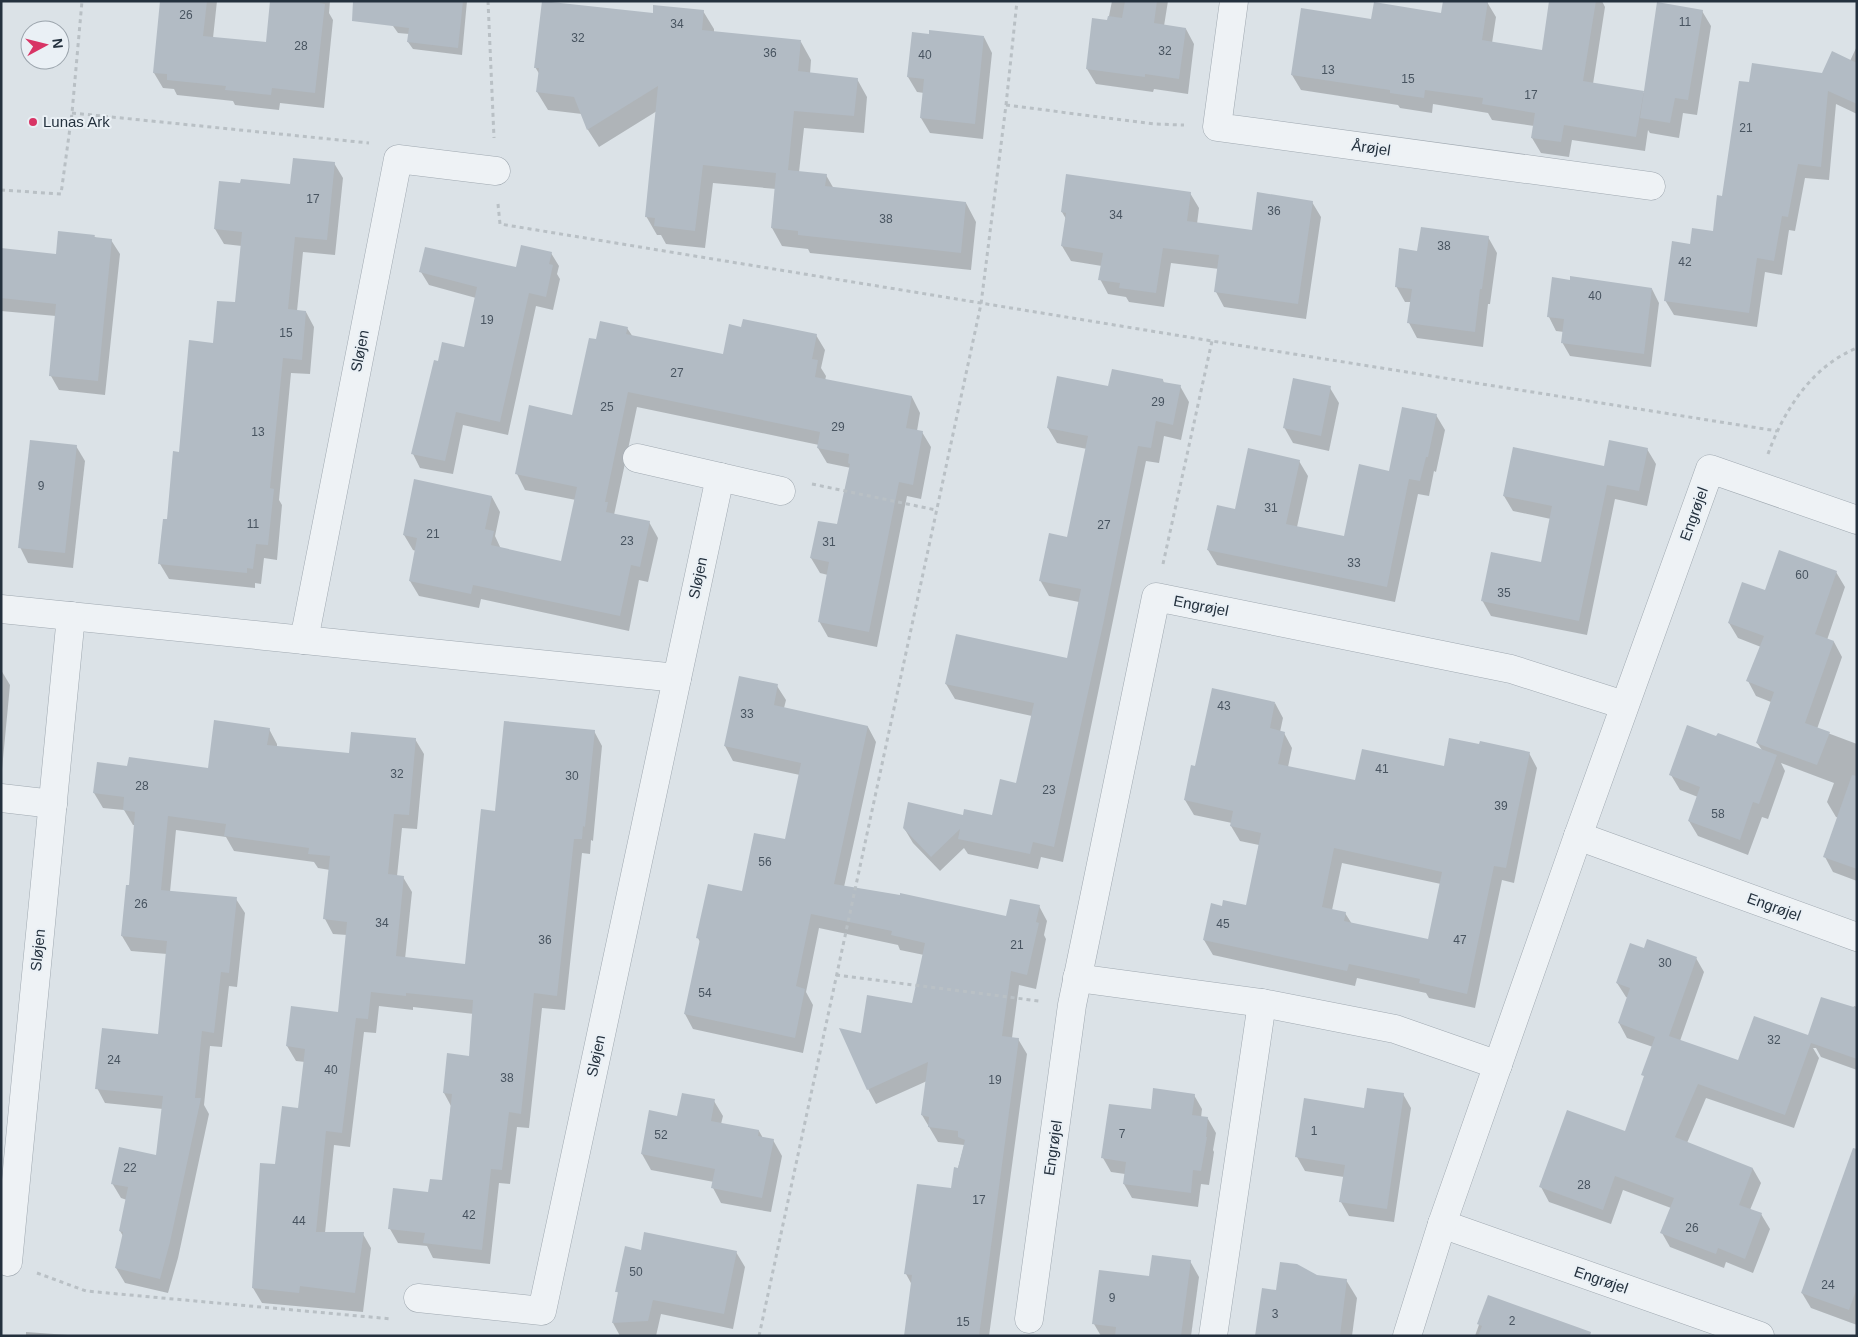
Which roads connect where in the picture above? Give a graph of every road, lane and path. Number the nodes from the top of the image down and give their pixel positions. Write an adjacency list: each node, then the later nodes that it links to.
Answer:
1 (82, 1): 6 (path)
2 (488, 1): 9 (path)
3 (1017, 1): 5 (path)
4 (1234, 1): 7 (street)
5 (1006, 105): 7 (path); 12 (path)
6 (72, 113): 8 (path); 11 (path)
7 (1217, 127): 10 (street, Årøjel)
8 (398, 159): 9 (street); 25 (street, Sløjen)
9 (496, 171): 12 (path)
10 (1650, 186)
11 (1, 190)
12 (981, 304): 13 (path); 20 (path)
13 (1212, 341): 15 (path); 22 (path)
14 (1857, 348): 15 (path)
15 (1777, 431): 18 (path)
16 (637, 458): 17 (street)
17 (720, 478): 19 (street); 26 (street, Sløjen)
18 (1757, 485): 21 (street, Engrøjel); 27 (street, Engrøjel)
19 (781, 491): 20 (path)
20 (936, 510): 32 (path)
21 (1857, 520)
22 (1156, 597): 27 (street, Engrøjel); 33 (street, Engrøjel)
23 (1, 609): 24 (street)
24 (71, 616): 25 (street); 29 (street, Sløjen)
25 (304, 640): 26 (street)
26 (677, 678): 40 (street, Sløjen)
27 (1624, 705): 30 (street, Engrøjel)
28 (1, 798): 29 (street)
29 (53, 804): 37 (street, Sløjen)
30 (1578, 836): 31 (street, Engrøjel); 36 (street, Engrøjel)
31 (1857, 936)
32 (836, 975): 35 (path); 42 (path)
33 (1077, 978): 34 (street); 35 (street, Engrøjel)
34 (1262, 1004): 36 (street); 43 (street)
35 (1072, 1005): 41 (street, Engrøjel)
36 (1498, 1065): 38 (street, Engrøjel)
37 (13, 1096): 39 (street, Sløjen)
38 (1442, 1224): 44 (street, Engrøjel); 45 (street, Engrøjel)
39 (8, 1262): 40 (path)
40 (418, 1298)
41 (1029, 1319)
42 (759, 1336)
43 (1213, 1336)
44 (1406, 1336)
45 (1760, 1336)

